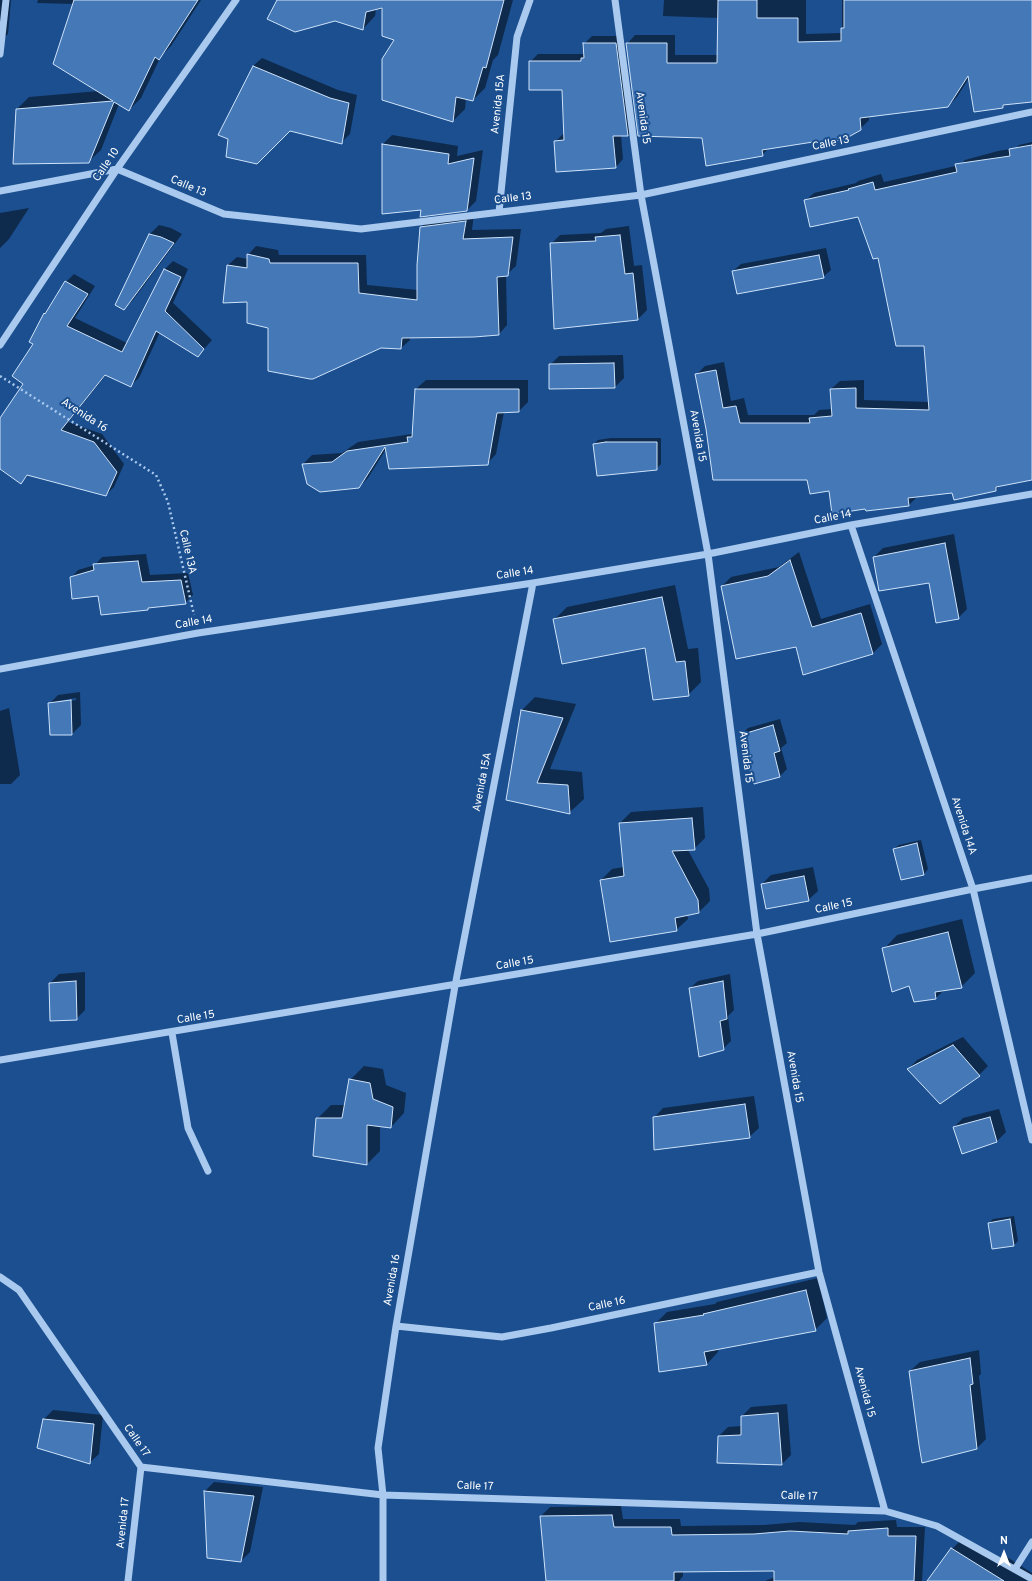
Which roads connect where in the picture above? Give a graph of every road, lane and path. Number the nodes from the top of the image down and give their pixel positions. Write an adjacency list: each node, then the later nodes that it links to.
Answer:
1 (6, 0): 5 (street)
2 (236, 0): 7 (street, Calle 10)
3 (530, 0): 10 (street, Avenida 15A)
4 (615, 0): 9 (street, Avenida 15)
5 (0, 54)
6 (1032, 112): 9 (street, Calle 13)
7 (117, 169): 8 (street); 10 (street, Calle 13); 11 (street, Calle 10)
8 (0, 191)
9 (642, 195): 10 (street, Calle 13); 16 (street, Avenida 15)
10 (499, 212)
11 (0, 345)
12 (0, 376): 13 (path, Avenida 16)
13 (156, 475): 18 (path, Calle 13A)
14 (1032, 494): 15 (street, Calle 14)
15 (851, 525): 16 (street, Calle 14); 21 (street, Avenida 14A)
16 (708, 554): 17 (street, Calle 14); 22 (street, Avenida 15)
17 (533, 583): 18 (street, Calle 14); 23 (street, Avenida 15A)
18 (198, 634): 19 (street, Calle 14)
19 (0, 669)
20 (1032, 878): 21 (street, Calle 15)
21 (973, 889): 22 (street, Calle 15); 26 (street, Avenida 14A)
22 (757, 934): 23 (street, Calle 15); 28 (street, Avenida 15)
23 (455, 986): 24 (street, Calle 15); 30 (street, Avenida 16)
24 (172, 1033): 25 (street, Calle 15); 27 (street)
25 (0, 1060)
26 (1032, 1140)
27 (208, 1171)
28 (819, 1272): 30 (street, Calle 16); 33 (street, Avenida 15)
29 (0, 1277): 31 (street, Calle 17)
30 (396, 1326): 32 (street, Avenida 16)
31 (141, 1467): 32 (street, Calle 17); 37 (street, Avenida 17)
32 (383, 1495): 33 (street, Calle 17); 38 (street, Avenida 16)
33 (885, 1511): 35 (street, Calle 17)
34 (1032, 1542): 35 (street)
35 (1015, 1569): 36 (street, Calle 17)
36 (1032, 1579)
37 (128, 1581)
38 (383, 1581)

